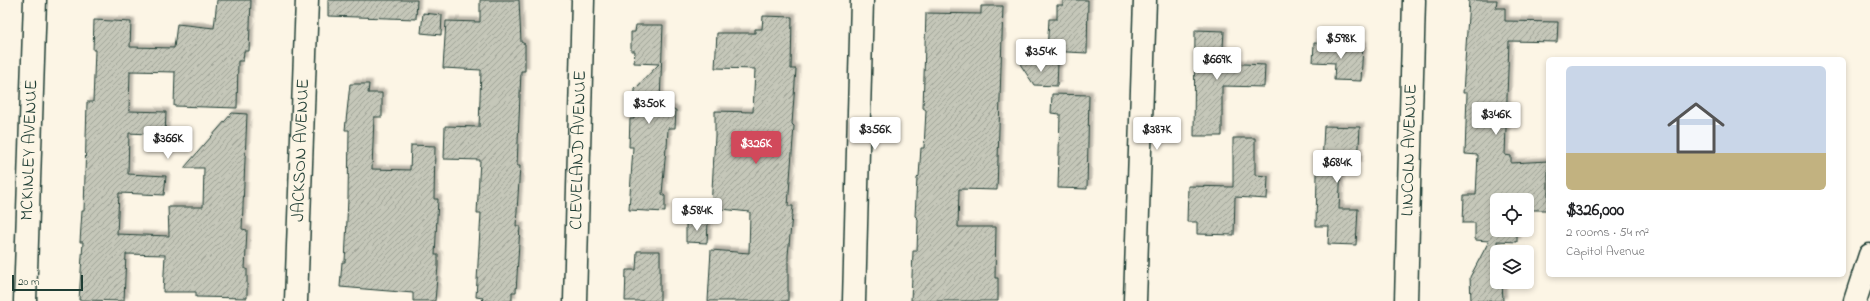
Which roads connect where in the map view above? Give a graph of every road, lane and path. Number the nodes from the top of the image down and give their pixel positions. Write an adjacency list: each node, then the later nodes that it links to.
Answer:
1 (35, 0): 8 (street, MCKINLEY AVENUE)
2 (307, 0): 9 (street, JACKSON AVENUE)
3 (583, 0): 10 (street, CLEVELAND AVENUE)
4 (862, 0): 11 (street)
5 (1144, 0): 12 (street)
6 (1414, 0): 13 (street, LINCOLN AVENUE)
7 (1870, 256): 14 (street)
8 (25, 301)
9 (296, 301)
10 (575, 301)
11 (854, 301)
12 (1135, 301)
13 (1406, 301)
14 (1855, 301)

